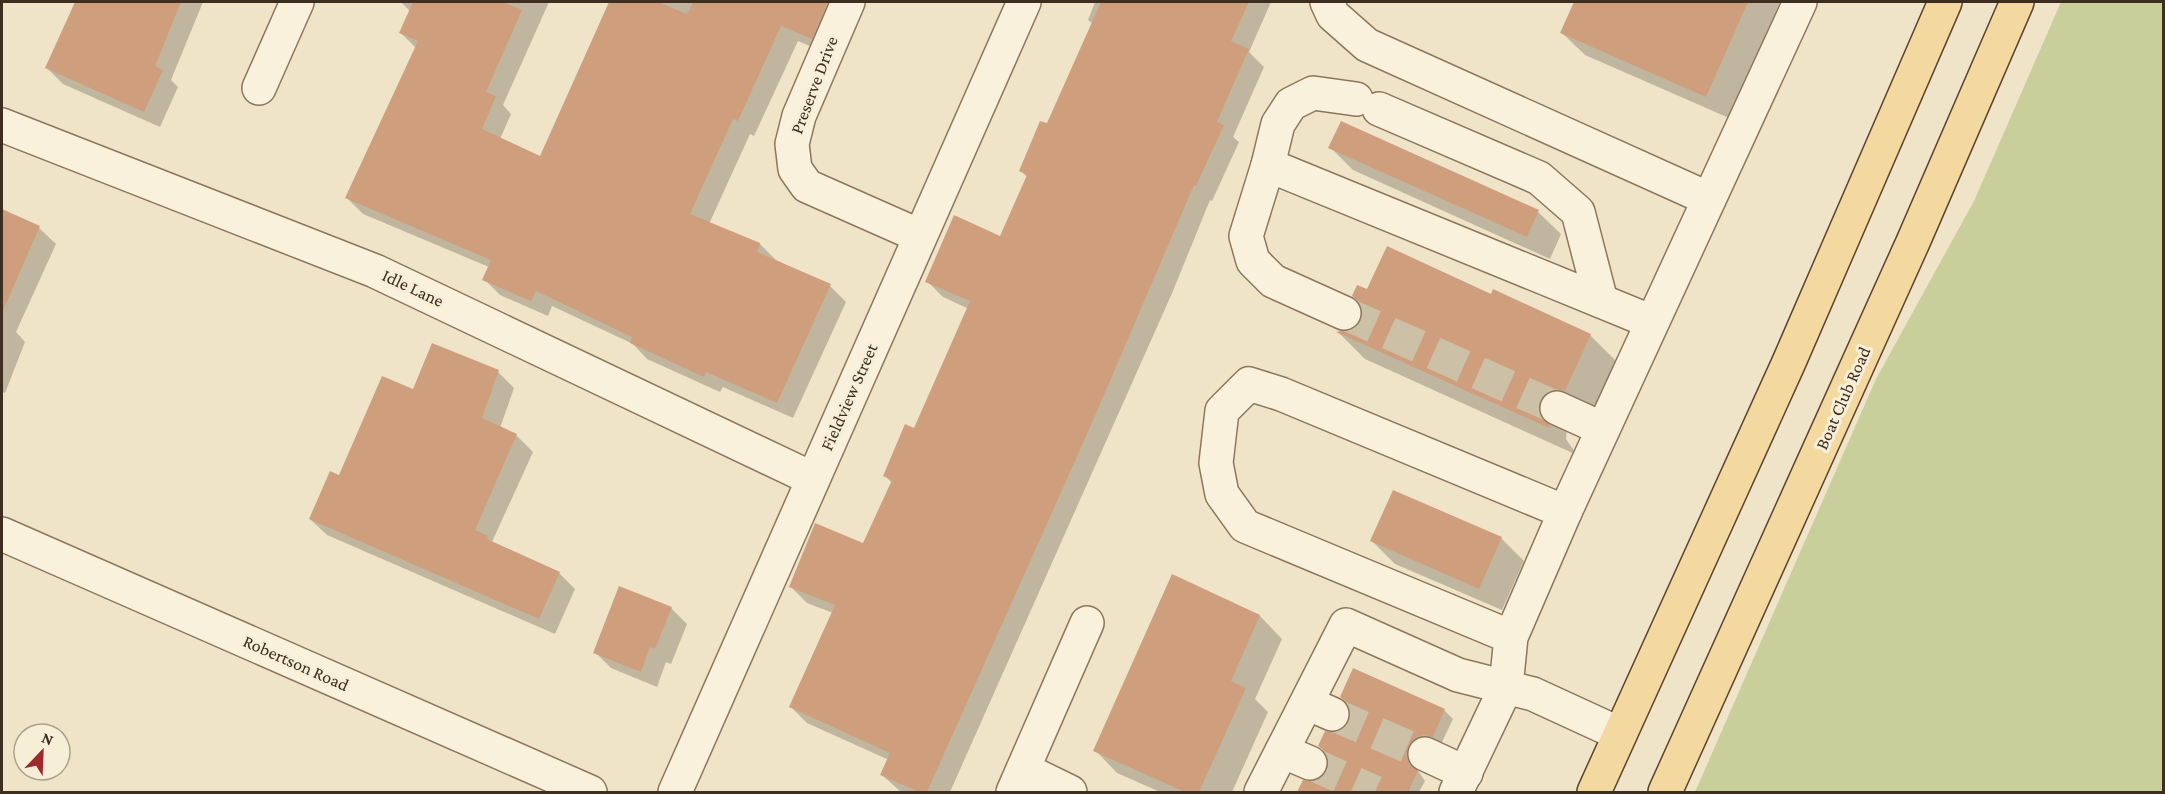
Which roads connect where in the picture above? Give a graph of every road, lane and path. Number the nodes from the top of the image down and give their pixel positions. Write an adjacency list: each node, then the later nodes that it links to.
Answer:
1 (297, 2): 8 (street)
2 (848, 2): 12 (street, Preserve Drive)
3 (1024, 2): 12 (street, Fieldview Street)
4 (1327, 2): 11 (street)
5 (1800, 2): 11 (street)
6 (1945, 2): 24 (main road)
7 (2017, 2): 33 (main road, Boat Club Road)
8 (259, 88)
9 (2, 125): 18 (street, Idle Lane)
10 (1268, 165): 13 (street); 13 (street); 14 (street)
11 (1709, 199): 15 (street)
12 (920, 237): 18 (street, Fieldview Street)
13 (1601, 301): 15 (street)
14 (1344, 313)
15 (1652, 322): 17 (street)
16 (1557, 408): 17 (street)
17 (1603, 429): 19 (street)
18 (813, 479): 29 (street, Fieldview Street)
19 (1564, 512): 22 (street); 22 (street)
20 (2, 534): 28 (street, Robertson Road)
21 (1087, 623): 26 (street)
22 (1511, 637): 23 (street)
23 (1506, 687): 24 (street); 27 (street); 31 (street)
24 (1620, 734): 32 (main road)
25 (1425, 754): 27 (street)
26 (1019, 781): 30 (street)
27 (1461, 783)
28 (591, 792)
29 (675, 792)
30 (1070, 792)
31 (1261, 792)
32 (1594, 792)
33 (1665, 792)

